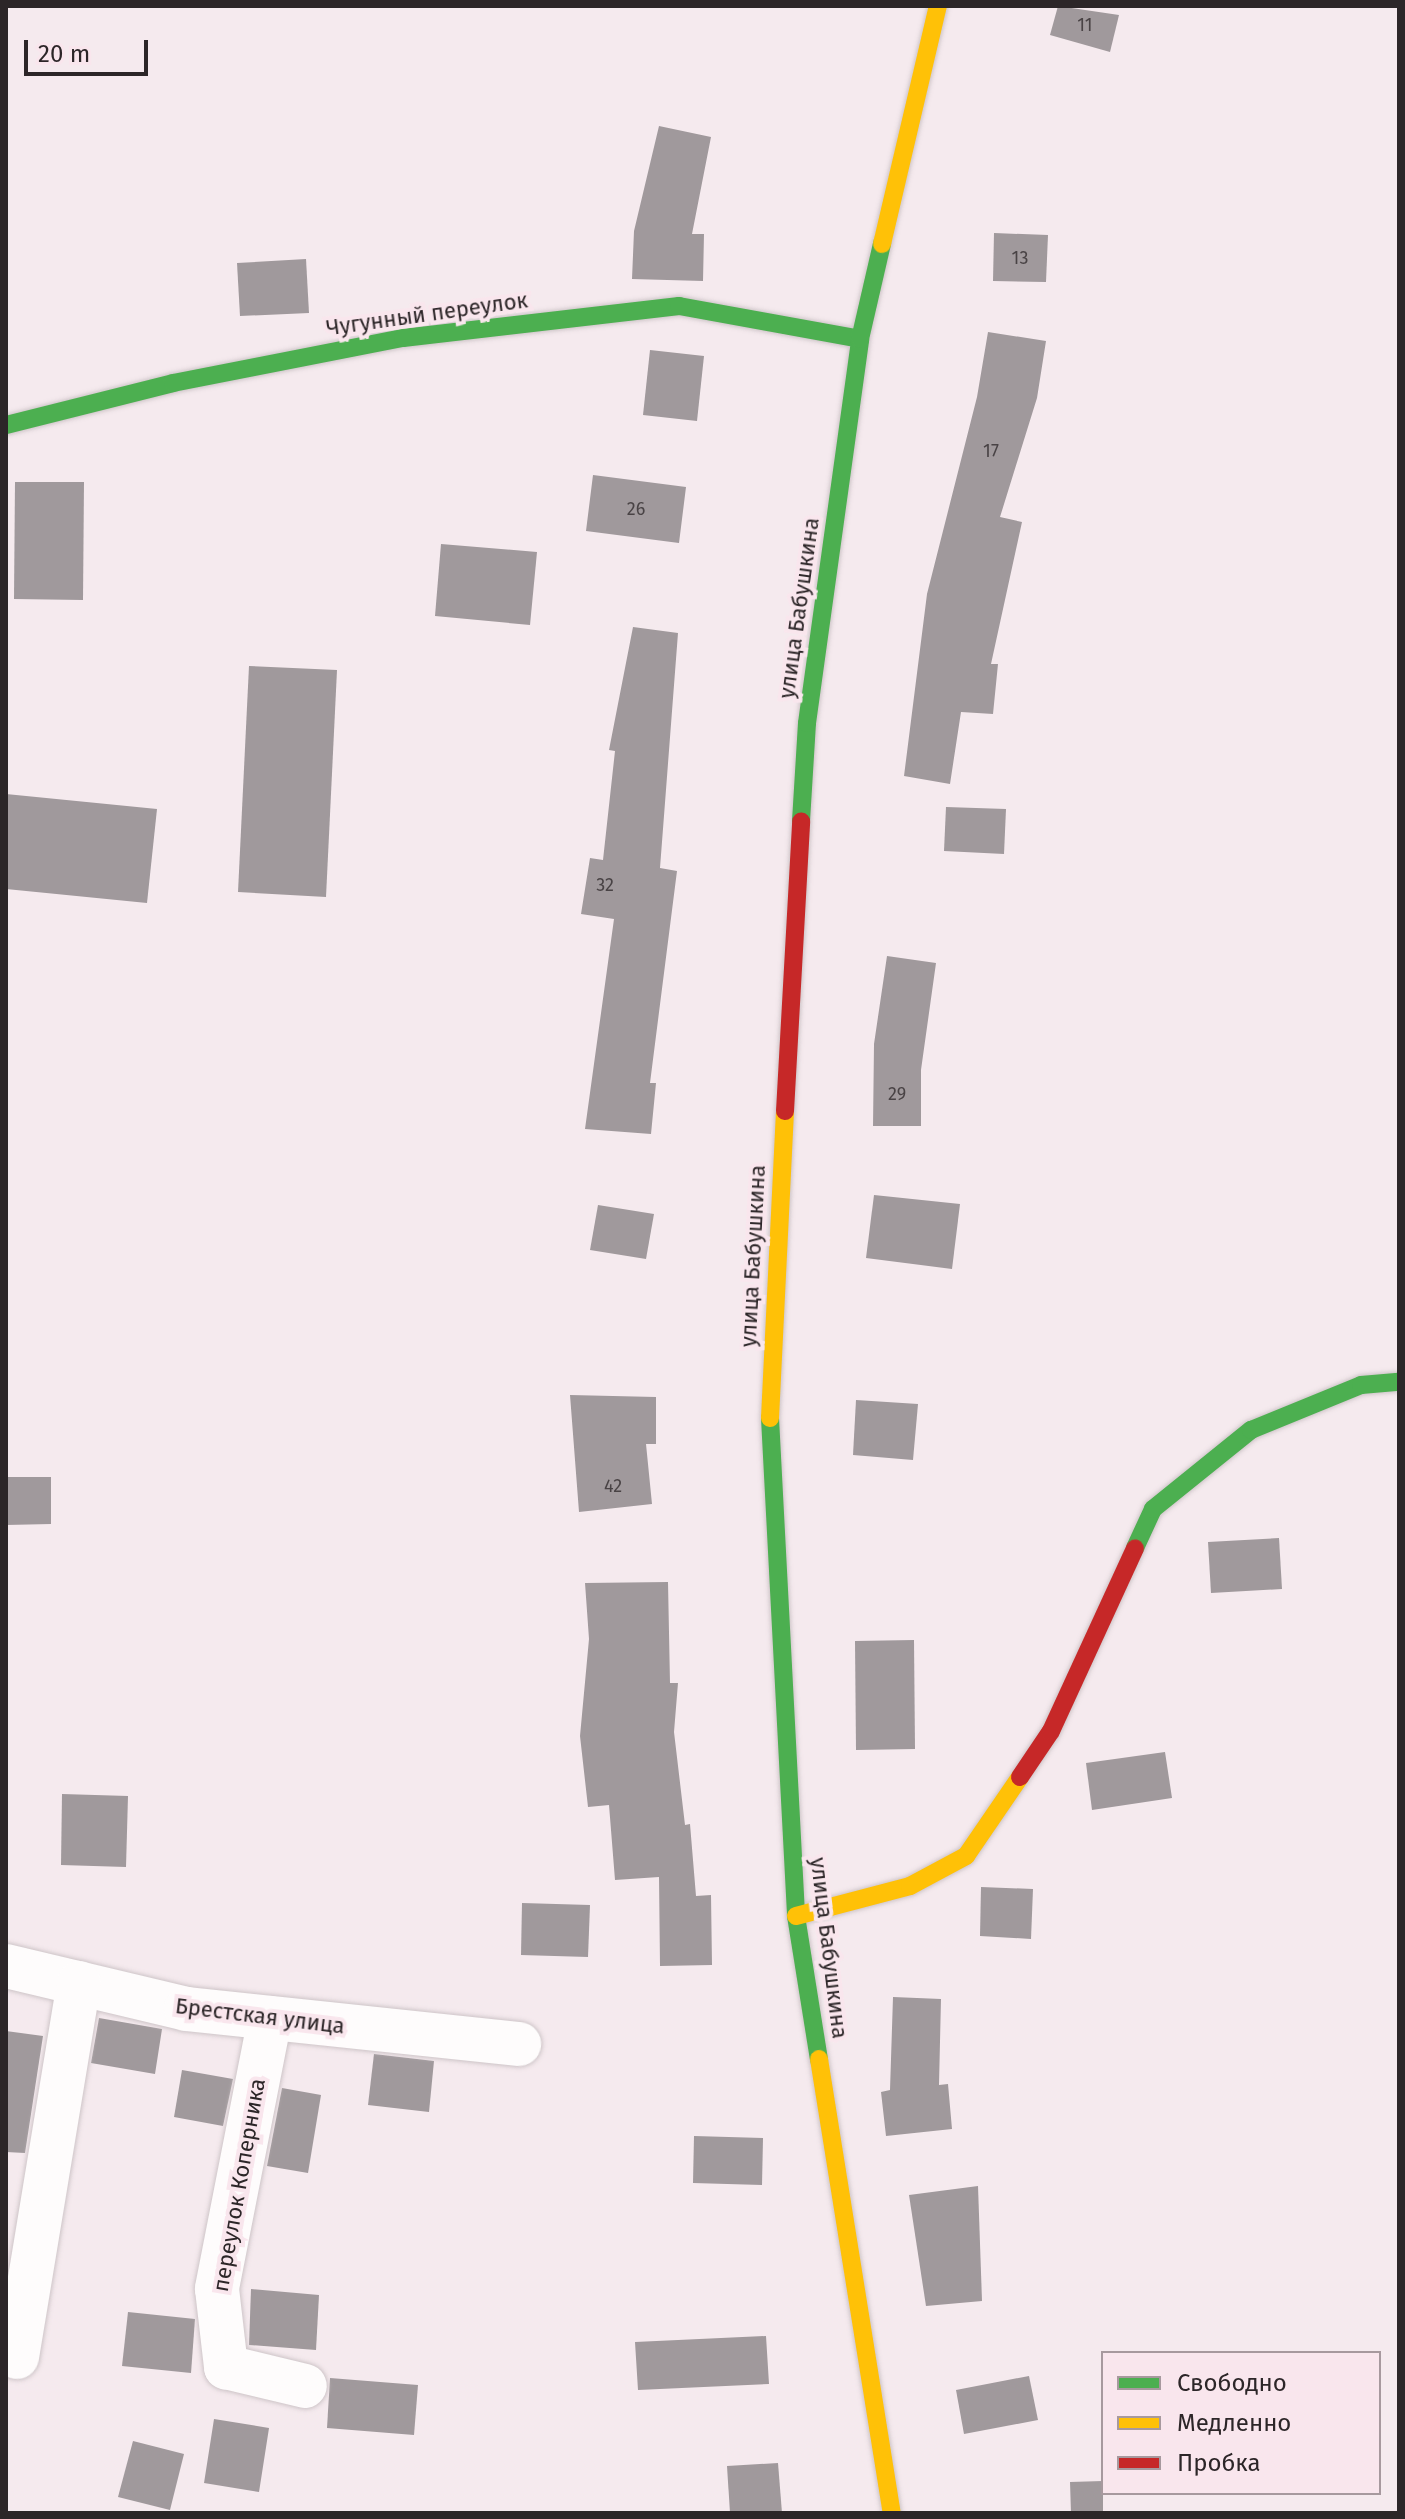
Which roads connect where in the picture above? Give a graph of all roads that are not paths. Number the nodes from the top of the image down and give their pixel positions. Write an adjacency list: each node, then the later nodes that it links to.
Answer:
1 (938, 6): 2 (street, улица Бабушкина)
2 (860, 339): 3 (street, Чугунный переулок); 5 (street, улица Бабушкина)
3 (6, 425)
4 (1399, 1382): 5 (street)
5 (796, 1916): 12 (street, улица Бабушкина)
6 (6, 1966): 7 (street, Брестская улица)
7 (79, 1983): 8 (street, Брестская улица); 10 (street)
8 (270, 2018): 9 (street, Брестская улица); 11 (street, переулок Коперника)
9 (519, 2044)
10 (17, 2357)
11 (305, 2386)
12 (892, 2513)

